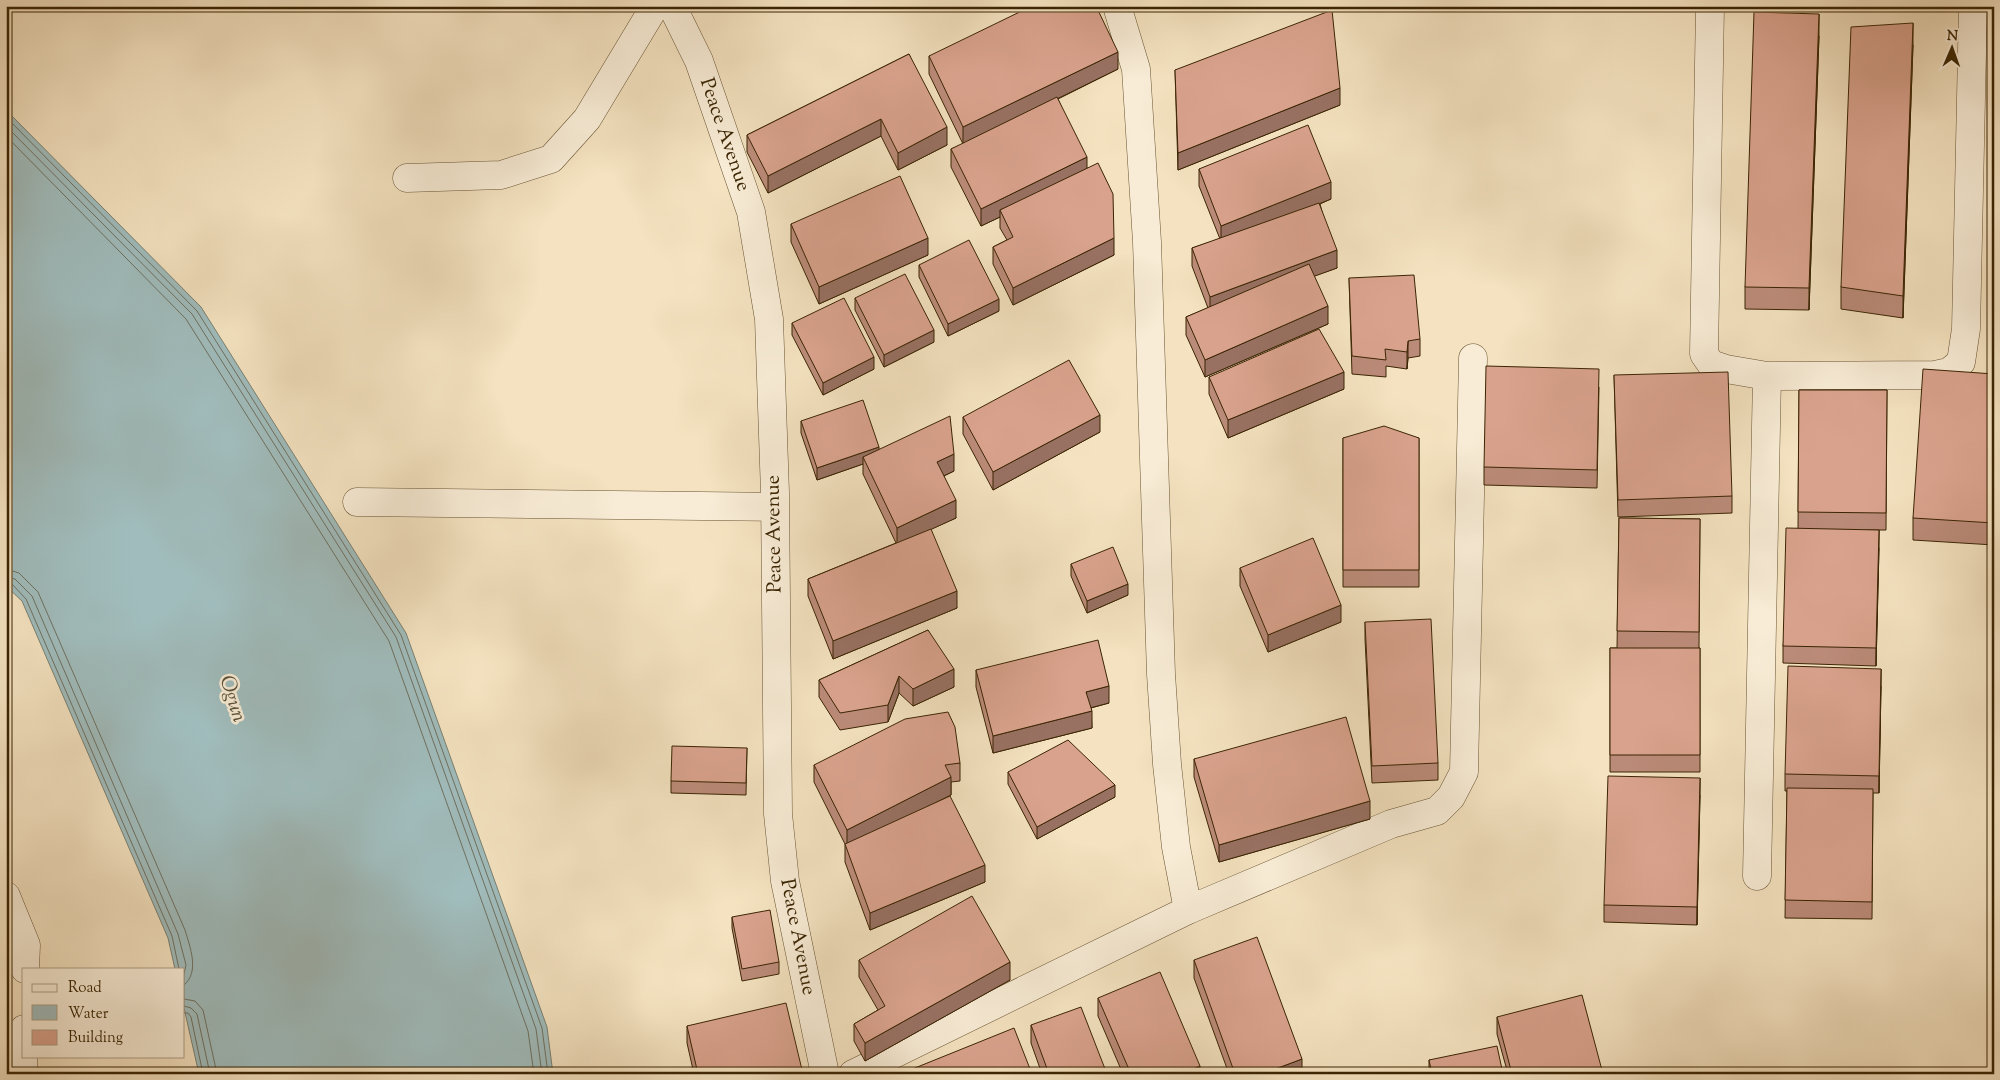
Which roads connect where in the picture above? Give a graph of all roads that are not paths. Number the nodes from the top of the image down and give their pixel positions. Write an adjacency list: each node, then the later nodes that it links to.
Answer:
1 (655, 6): 6 (street)
2 (672, 6): 10 (street, Peace Avenue)
3 (1117, 6): 13 (street)
4 (1710, 6): 8 (street)
5 (1972, 6): 8 (street)
6 (408, 178)
7 (1473, 358): 13 (street)
8 (1767, 376): 11 (street)
9 (358, 502): 10 (street)
10 (775, 507): 17 (street, Peace Avenue)
11 (1757, 876)
12 (6, 896): 14 (street)
13 (1188, 910): 18 (street)
14 (25, 968)
15 (23, 1058): 16 (street)
16 (23, 1074)
17 (825, 1074)
18 (853, 1074)

